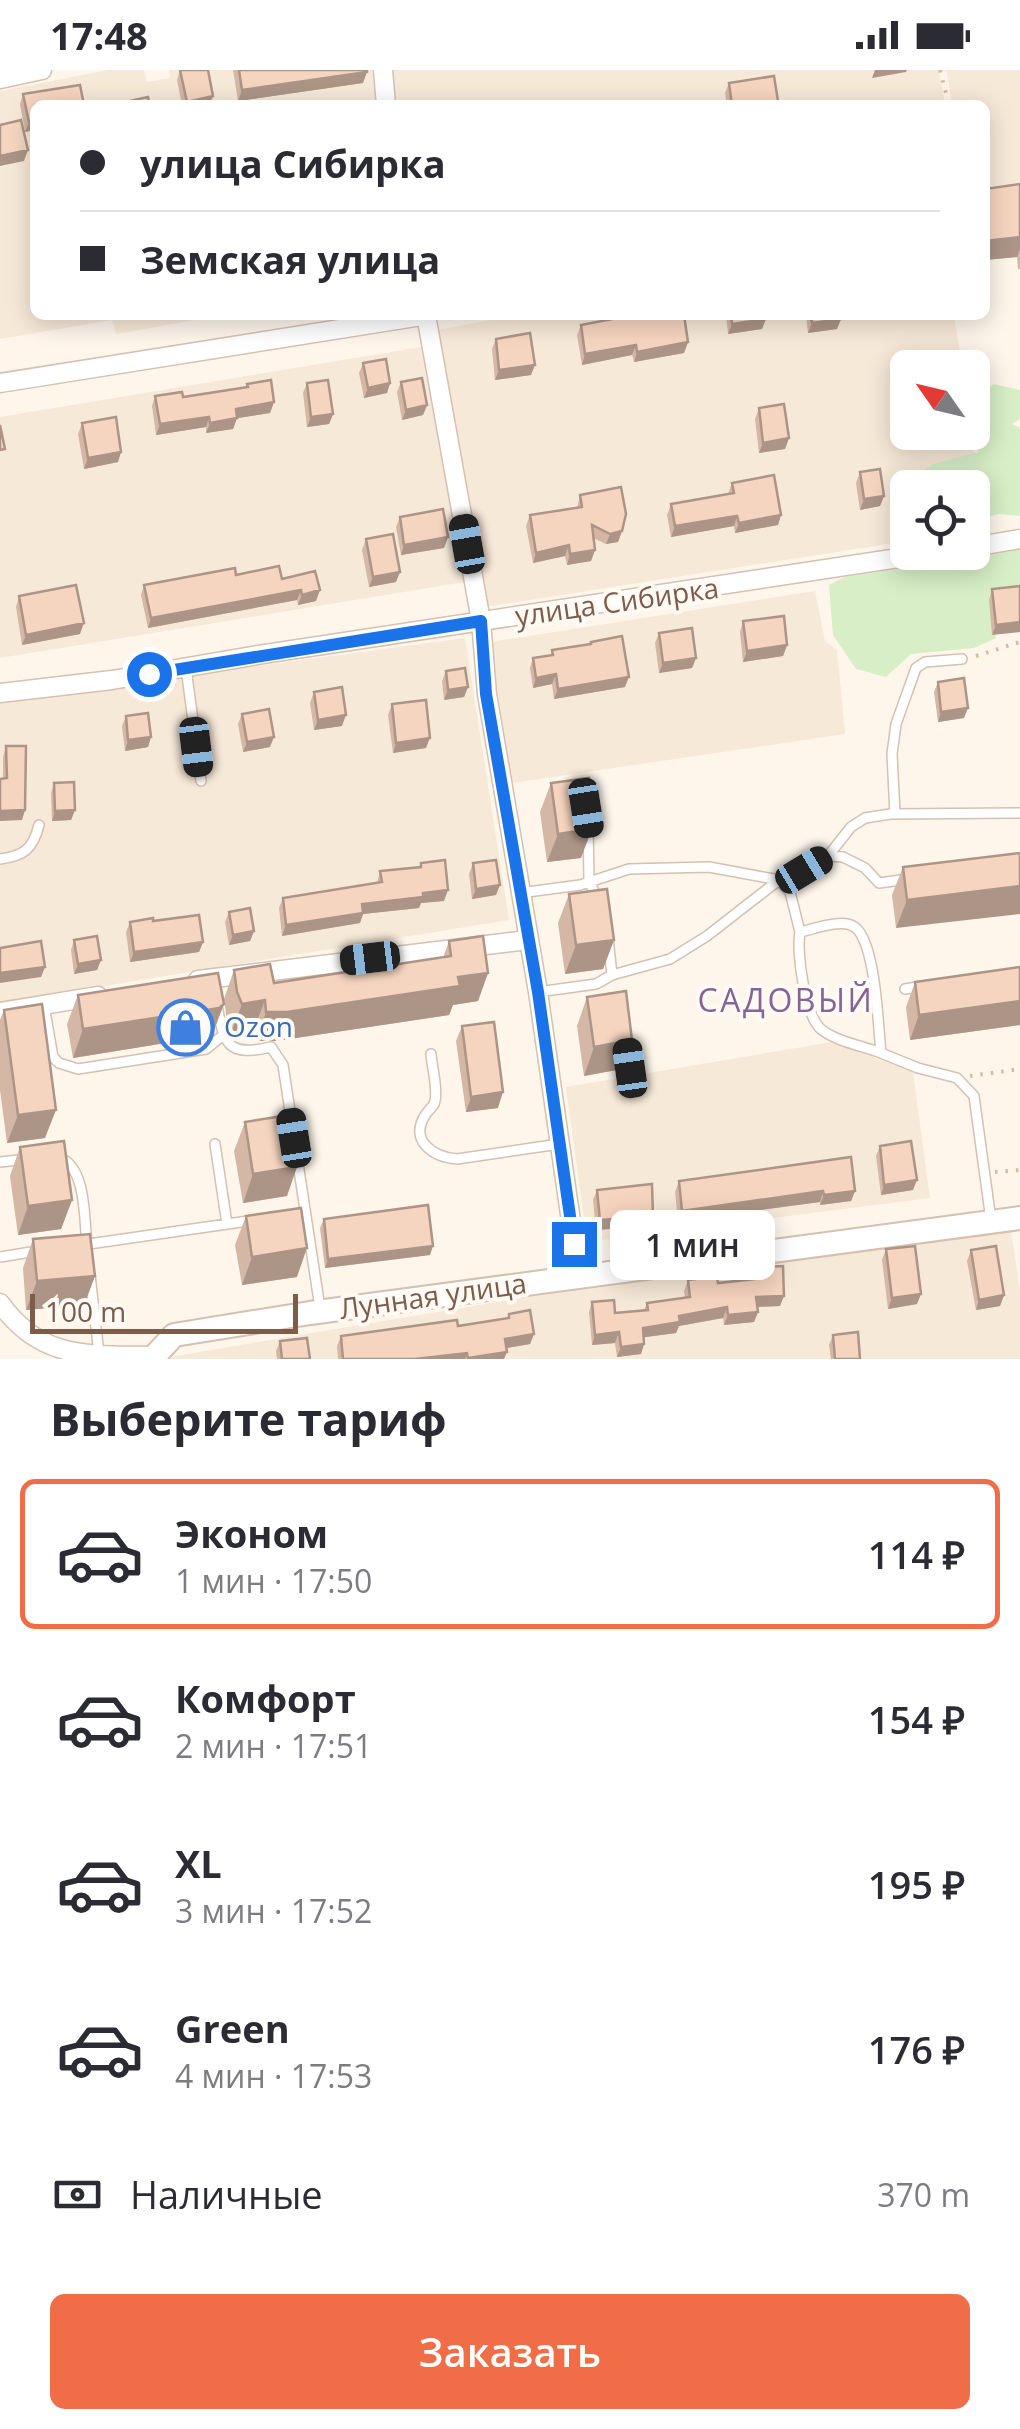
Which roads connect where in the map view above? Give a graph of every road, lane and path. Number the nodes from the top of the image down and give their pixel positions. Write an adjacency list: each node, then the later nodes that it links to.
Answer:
1 (42, 70): 4 (street)
2 (383, 70): 5 (street)
3 (940, 70): 6 (path)
4 (0, 78)
5 (386, 100)
6 (948, 100)
7 (395, 320): 9 (street)
8 (427, 320): 13 (street)
9 (0, 383)
10 (1020, 539): 11 (street)
11 (990, 544)
12 (890, 560): 13 (street, улица Сибирка)
13 (481, 621): 16 (street, улица Сибирка); 28 (street)
14 (1020, 642): 15 (path)
15 (962, 659): 21 (lane)
16 (186, 668): 17 (street, улица Сибирка); 18 (lane)
17 (0, 694)
18 (201, 781)
19 (586, 808): 27 (lane)
20 (1020, 813): 21 (lane)
21 (895, 814): 23 (lane)
22 (39, 825): 24 (lane)
23 (828, 856): 25 (lane); 26 (lane)
24 (0, 860)
25 (914, 878)
26 (779, 880): 27 (lane); 31 (lane); 33 (lane)
27 (589, 882): 28 (lane); 29 (lane)
28 (520, 892): 32 (street)
29 (605, 916)
30 (608, 932): 33 (lane)
31 (800, 932): 46 (lane); 46 (lane)
32 (528, 940): 34 (street); 39 (street)
33 (612, 975): 37 (lane)
34 (213, 978): 36 (street); 45 (lane)
35 (944, 983): 38 (lane)
36 (175, 984)
37 (596, 984): 39 (lane); 41 (lane)
38 (905, 989)
39 (538, 992): 52 (street)
40 (119, 993): 42 (street)
41 (609, 998)
42 (44, 1005): 43 (street); 45 (lane)
43 (0, 1012)
44 (625, 1034): 48 (lane)
45 (222, 1036): 56 (lane)
46 (881, 1053): 50 (lane)
47 (431, 1054): 52 (lane)
48 (630, 1068)
49 (1020, 1069): 50 (path)
50 (957, 1078): 55 (lane)
51 (216, 1144): 61 (lane)
52 (562, 1144): 67 (street)
53 (0, 1162): 63 (lane)
54 (1020, 1170): 55 (path)
55 (985, 1172): 60 (lane)
56 (306, 1212): 57 (lane); 69 (lane)
57 (286, 1215)
58 (266, 1218): 61 (lane)
59 (1020, 1218): 60 (street, Лунная улица)
60 (991, 1223): 67 (street, Лунная улица)
61 (227, 1224): 63 (lane)
62 (70, 1247): 63 (lane)
63 (87, 1247)
64 (52, 1249): 65 (lane)
65 (0, 1257)
66 (89, 1267): 70 (lane)
67 (579, 1277): 69 (street, Лунная улица)
68 (0, 1302): 70 (street)
69 (320, 1311): 71 (street, Лунная улица)
70 (100, 1356): 71 (street)
71 (152, 1357)

